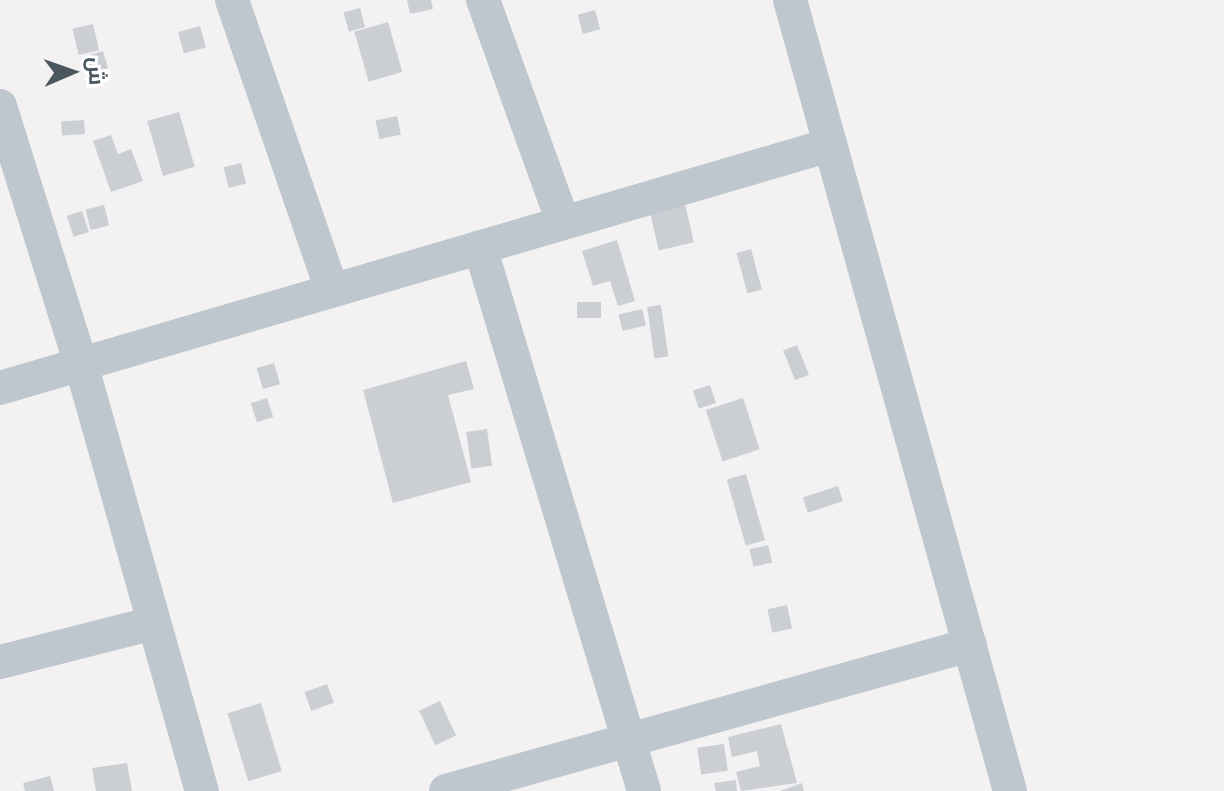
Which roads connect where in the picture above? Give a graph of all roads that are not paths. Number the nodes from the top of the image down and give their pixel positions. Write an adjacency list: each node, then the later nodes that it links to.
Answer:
1 (232, 0): 8 (street)
2 (483, 0): 6 (street)
3 (790, 0): 5 (street)
4 (0, 106): 9 (street)
5 (830, 145): 6 (street); 12 (street)
6 (563, 222): 7 (street)
7 (480, 247): 8 (street); 14 (street)
8 (332, 290): 9 (street)
9 (81, 364): 10 (street); 11 (street)
10 (0, 388)
11 (154, 623): 13 (street); 15 (street)
12 (970, 645): 14 (street); 18 (street)
13 (0, 662)
14 (629, 740): 16 (street); 17 (street)
15 (202, 791)
16 (446, 791)
17 (644, 791)
18 (1010, 791)

